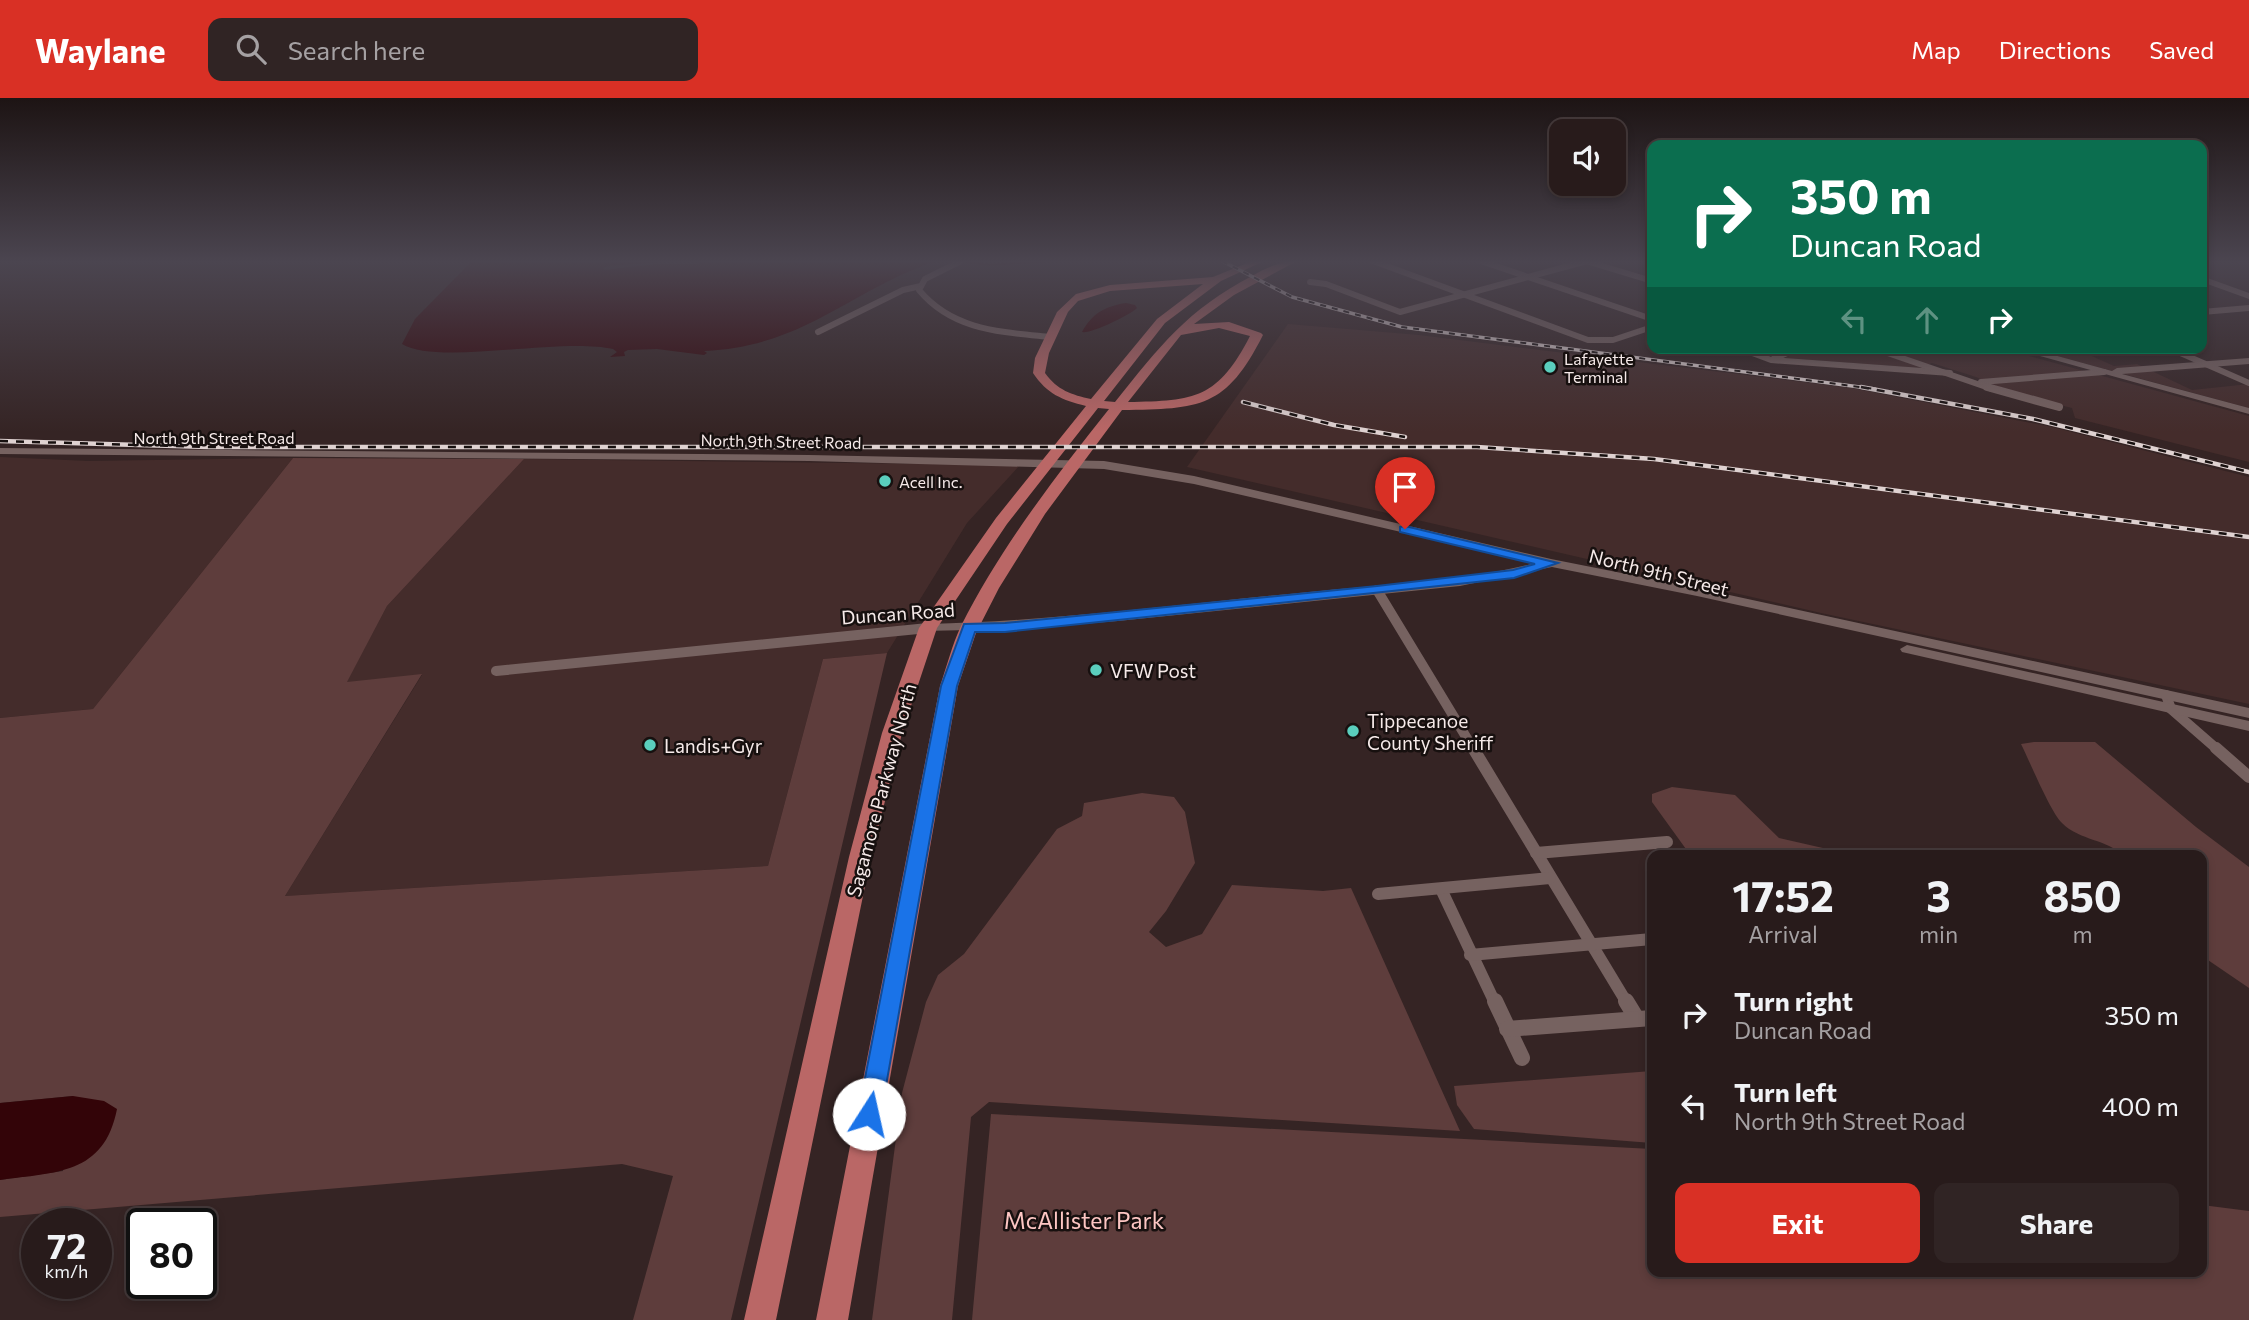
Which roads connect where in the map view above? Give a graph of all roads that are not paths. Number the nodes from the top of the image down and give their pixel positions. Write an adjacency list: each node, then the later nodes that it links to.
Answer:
1 (846, 318): 11 (street)
2 (952, 318): 14 (street)
3 (1060, 318): 14 (highway)
4 (1162, 318): 9 (highway)
5 (1165, 318): 9 (highway, Sagamore Parkway North)
6 (1192, 318): 12 (highway, Sagamore Parkway North)
7 (1237, 318): 13 (highway)
8 (1529, 318): 10 (street)
9 (1161, 321): 33 (highway, Sagamore Parkway North)
10 (1647, 329)
11 (818, 332)
12 (1175, 335): 13 (highway); 32 (highway, Sagamore Parkway North)
13 (1257, 335): 14 (highway)
14 (1051, 337)
15 (1756, 354): 20 (street)
16 (1786, 354): 20 (street)
17 (1891, 354): 24 (street)
18 (2037, 354): 23 (street)
19 (2182, 354): 22 (street)
20 (1772, 360): 24 (street)
21 (2249, 361): 22 (street)
22 (2205, 364): 23 (street); 26 (street)
23 (2104, 372): 25 (street); 28 (street)
24 (1950, 373): 25 (street)
25 (1978, 382): 27 (street)
26 (2249, 383)
27 (2059, 407)
28 (2249, 411)
29 (0, 451): 30 (street, North 9th Street Road)
30 (1551, 563): 31 (street, Duncan Road); 35 (street, North 9th Street)
31 (1377, 590): 32 (street, Duncan Road); 40 (street)
32 (970, 627): 33 (street, Duncan Road); 51 (highway, Sagamore Parkway North)
33 (928, 628): 34 (street, Duncan Road); 50 (highway, Sagamore Parkway North)
34 (496, 671)
35 (2169, 702): 36 (street, North 9th Street); 37 (street, North 9th Street); 38 (street)
36 (2249, 713)
37 (2249, 726)
38 (2249, 777)
39 (1667, 842): 40 (street)
40 (1536, 853): 41 (street)
41 (1550, 878): 42 (street); 45 (street)
42 (1441, 889): 43 (street); 46 (street)
43 (1378, 894)
44 (1647, 940): 45 (street)
45 (1593, 945): 46 (street); 47 (street)
46 (1471, 955): 48 (street)
47 (1645, 1018): 48 (street)
48 (1507, 1029): 49 (street)
49 (1521, 1058)
50 (760, 1320)
51 (832, 1320)

